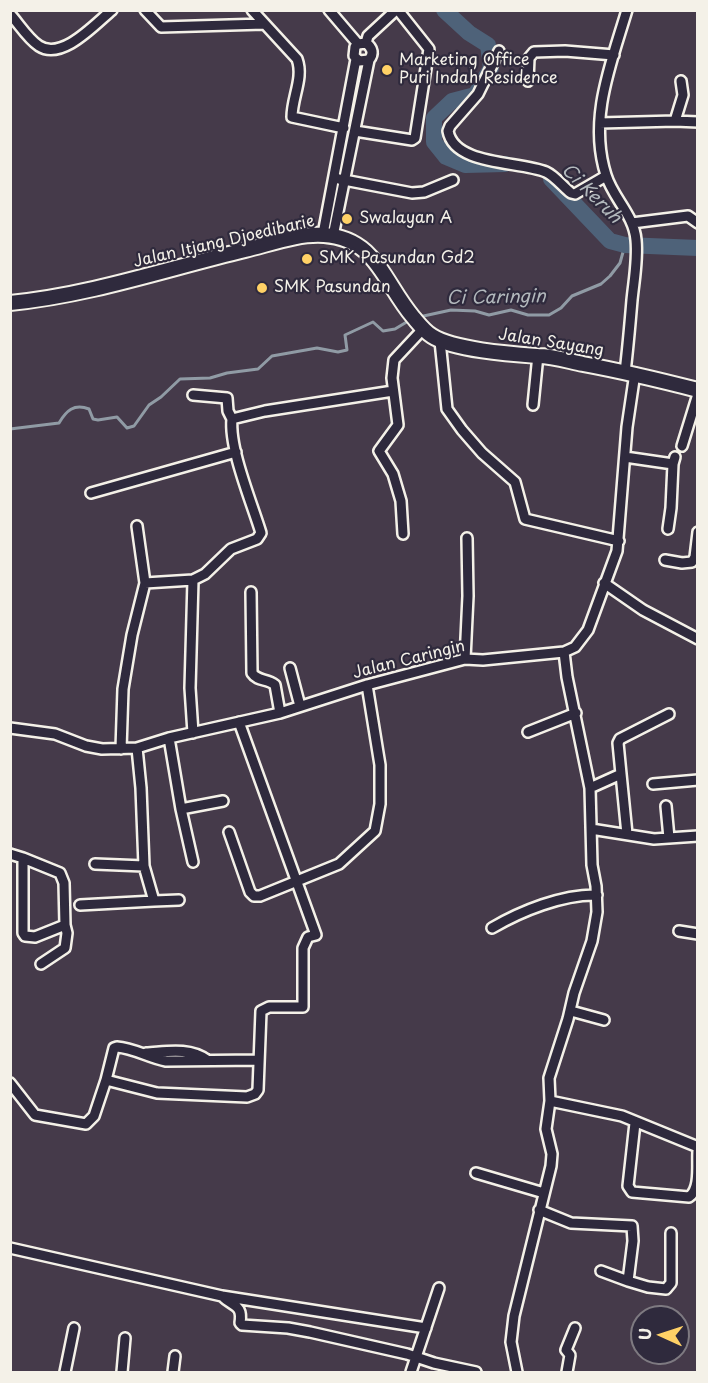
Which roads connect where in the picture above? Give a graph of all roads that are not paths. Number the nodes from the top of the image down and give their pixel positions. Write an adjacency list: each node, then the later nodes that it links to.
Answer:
1 (112, 10): 7 (street)
2 (145, 10): 8 (street)
3 (252, 10): 8 (street)
4 (329, 10): 9 (street)
5 (397, 10): 9 (street); 20 (street)
6 (627, 10): 11 (street)
7 (10, 14)
8 (264, 24): 19 (street)
9 (362, 44): 12 (street); 13 (street)
10 (499, 51): 21 (street)
11 (614, 55): 14 (street); 18 (street)
12 (357, 59): 13 (street); 19 (street)
13 (369, 60): 20 (street)
14 (528, 81)
15 (681, 81): 16 (street)
16 (675, 121): 17 (street); 18 (street)
17 (698, 122)
18 (600, 123): 21 (street)
19 (344, 128): 22 (street)
20 (355, 131): 23 (street)
21 (606, 176): 25 (street)
22 (333, 178): 23 (street); 27 (street)
23 (344, 180): 24 (street); 27 (street)
24 (453, 180)
25 (632, 223): 26 (street); 32 (street)
26 (698, 223)
27 (328, 235): 28 (main road, Jalan Itjang Djoedibarie); 29 (main road, Jalan Itjang Djoedibarie)
28 (10, 303)
29 (417, 322): 30 (main road, Jalan Sayang); 33 (street)
30 (440, 341): 31 (main road, Jalan Sayang); 47 (street)
31 (538, 356): 32 (main road, Jalan Sayang); 36 (street)
32 (630, 373): 34 (main road, Jalan Sayang); 40 (street)
33 (393, 391): 37 (street); 45 (street)
34 (698, 392): 38 (street)
35 (193, 395): 37 (street)
36 (533, 405)
37 (232, 419): 39 (street)
38 (682, 446)
39 (236, 452): 41 (street); 49 (street)
40 (625, 457): 43 (street); 47 (street)
41 (91, 493)
42 (137, 526): 50 (street)
43 (668, 529)
44 (698, 532): 48 (street)
45 (403, 534)
46 (467, 538): 55 (street)
47 (619, 541): 51 (street)
48 (665, 560)
49 (193, 580): 50 (street); 65 (street)
50 (146, 583): 68 (street)
51 (604, 583): 53 (street); 54 (street)
52 (250, 592): 59 (street)
53 (698, 639)
54 (564, 652): 55 (street, Jalan Caringin); 60 (street)
55 (465, 659): 57 (street, Jalan Caringin)
56 (291, 668): 58 (street)
57 (367, 685): 58 (street, Jalan Caringin); 86 (street)
58 (300, 706): 59 (street, Jalan Caringin)
59 (280, 713): 62 (street, Jalan Caringin)
60 (576, 713): 64 (street); 72 (street)
61 (669, 714): 69 (street)
62 (239, 722): 65 (street, Jalan Caringin); 86 (street)
63 (10, 728): 68 (street, Jalan Caringin)
64 (528, 732)
65 (193, 733): 66 (street, Jalan Caringin)
66 (170, 738): 67 (street, Jalan Caringin); 75 (street)
67 (137, 748): 68 (street, Jalan Caringin); 85 (street)
68 (121, 749)
69 (621, 774): 72 (street); 78 (street)
70 (698, 780): 71 (street)
71 (653, 784)
72 (590, 788): 76 (street)
73 (223, 801): 75 (street)
74 (666, 806): 80 (street)
75 (181, 809): 83 (street)
76 (591, 829): 78 (street); 87 (street)
77 (229, 832): 86 (street)
78 (627, 834): 80 (street)
79 (698, 836): 80 (street)
80 (669, 838)
81 (10, 854): 82 (street)
82 (23, 858): 91 (street); 91 (street)
83 (193, 862)
84 (95, 864): 85 (street)
85 (144, 866): 89 (street)
86 (297, 882): 98 (street)
87 (597, 895): 92 (street); 96 (street)
88 (179, 900): 89 (street)
89 (154, 902): 90 (street)
90 (80, 905)
91 (65, 925): 95 (street)
92 (492, 928)
93 (679, 931): 94 (street)
94 (698, 934)
95 (41, 964)
96 (571, 1011): 97 (street); 101 (street)
97 (604, 1020)
98 (259, 1060): 99 (street); 99 (street)
99 (106, 1080): 100 (street)
100 (10, 1083)
101 (549, 1101): 102 (street); 105 (street)
102 (635, 1123): 103 (street); 103 (street)
103 (698, 1149)
104 (476, 1173): 105 (street)
105 (544, 1193): 106 (street)
106 (539, 1210): 110 (street); 124 (street)
107 (672, 1233): 110 (street)
108 (10, 1248): 112 (street)
109 (601, 1271): 110 (street)
110 (628, 1281)
111 (439, 1288): 114 (street)
112 (222, 1296): 114 (street); 118 (street)
113 (74, 1328): 119 (street)
114 (426, 1328): 118 (street)
115 (575, 1328): 125 (street)
116 (125, 1338): 120 (street)
117 (175, 1356): 121 (street)
118 (416, 1357): 122 (street); 123 (street)
119 (65, 1372)
120 (122, 1372)
121 (173, 1372)
122 (411, 1372)
123 (476, 1372)
124 (518, 1372)
125 (567, 1372)

